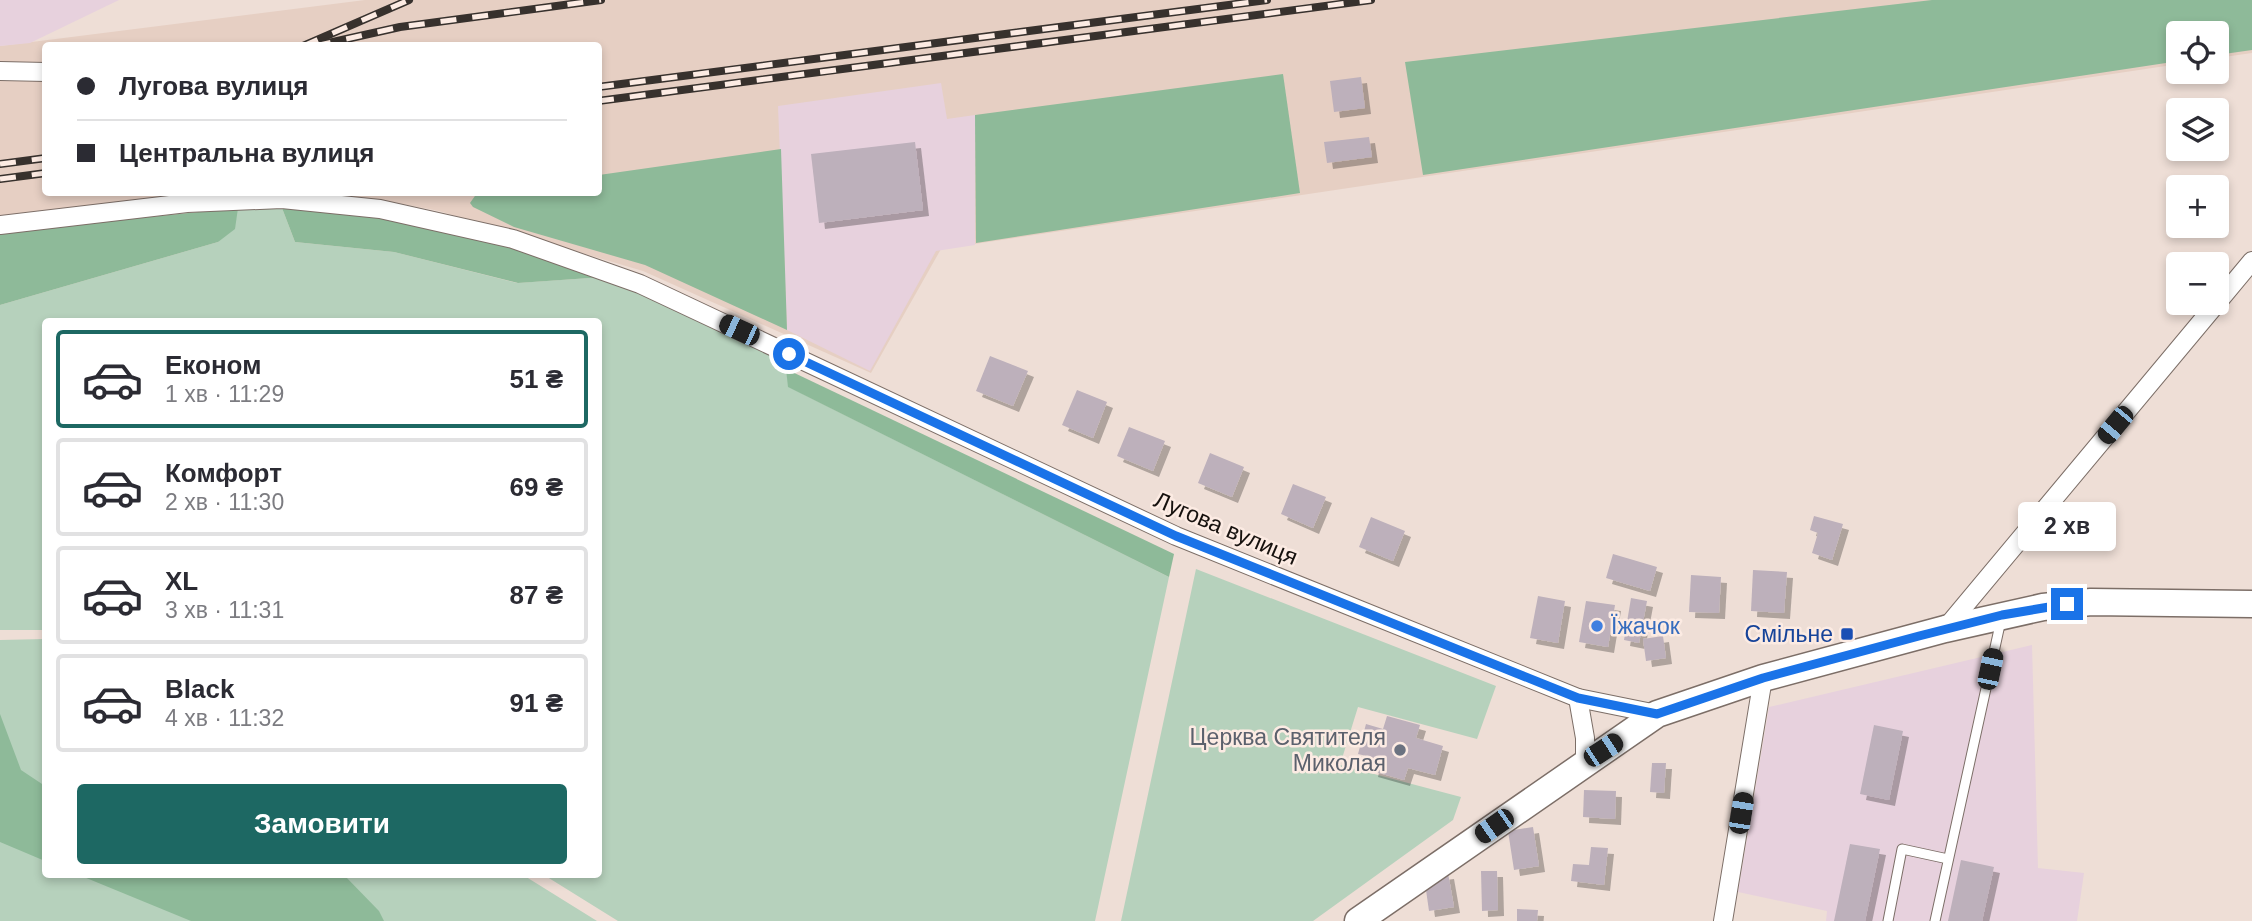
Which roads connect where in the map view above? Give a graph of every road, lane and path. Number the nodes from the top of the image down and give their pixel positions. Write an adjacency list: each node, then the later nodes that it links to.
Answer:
1 (0, 71): 2 (street)
2 (42, 72)
3 (0, 225): 11 (street, Лугова вулиця)
4 (2252, 261): 5 (street)
5 (2229, 289)
6 (2207, 315): 9 (street)
7 (2252, 604): 8 (street)
8 (2002, 615): 9 (street); 14 (lane)
9 (1945, 629): 10 (street)
10 (1763, 678): 12 (street); 16 (street)
11 (1578, 698): 12 (street, Лугова вулиця); 13 (street)
12 (1657, 714): 13 (street)
13 (1585, 762): 15 (street)
14 (1948, 859): 17 (lane); 18 (lane)
15 (1358, 921)
16 (1723, 921)
17 (1888, 921)
18 (1935, 921)

